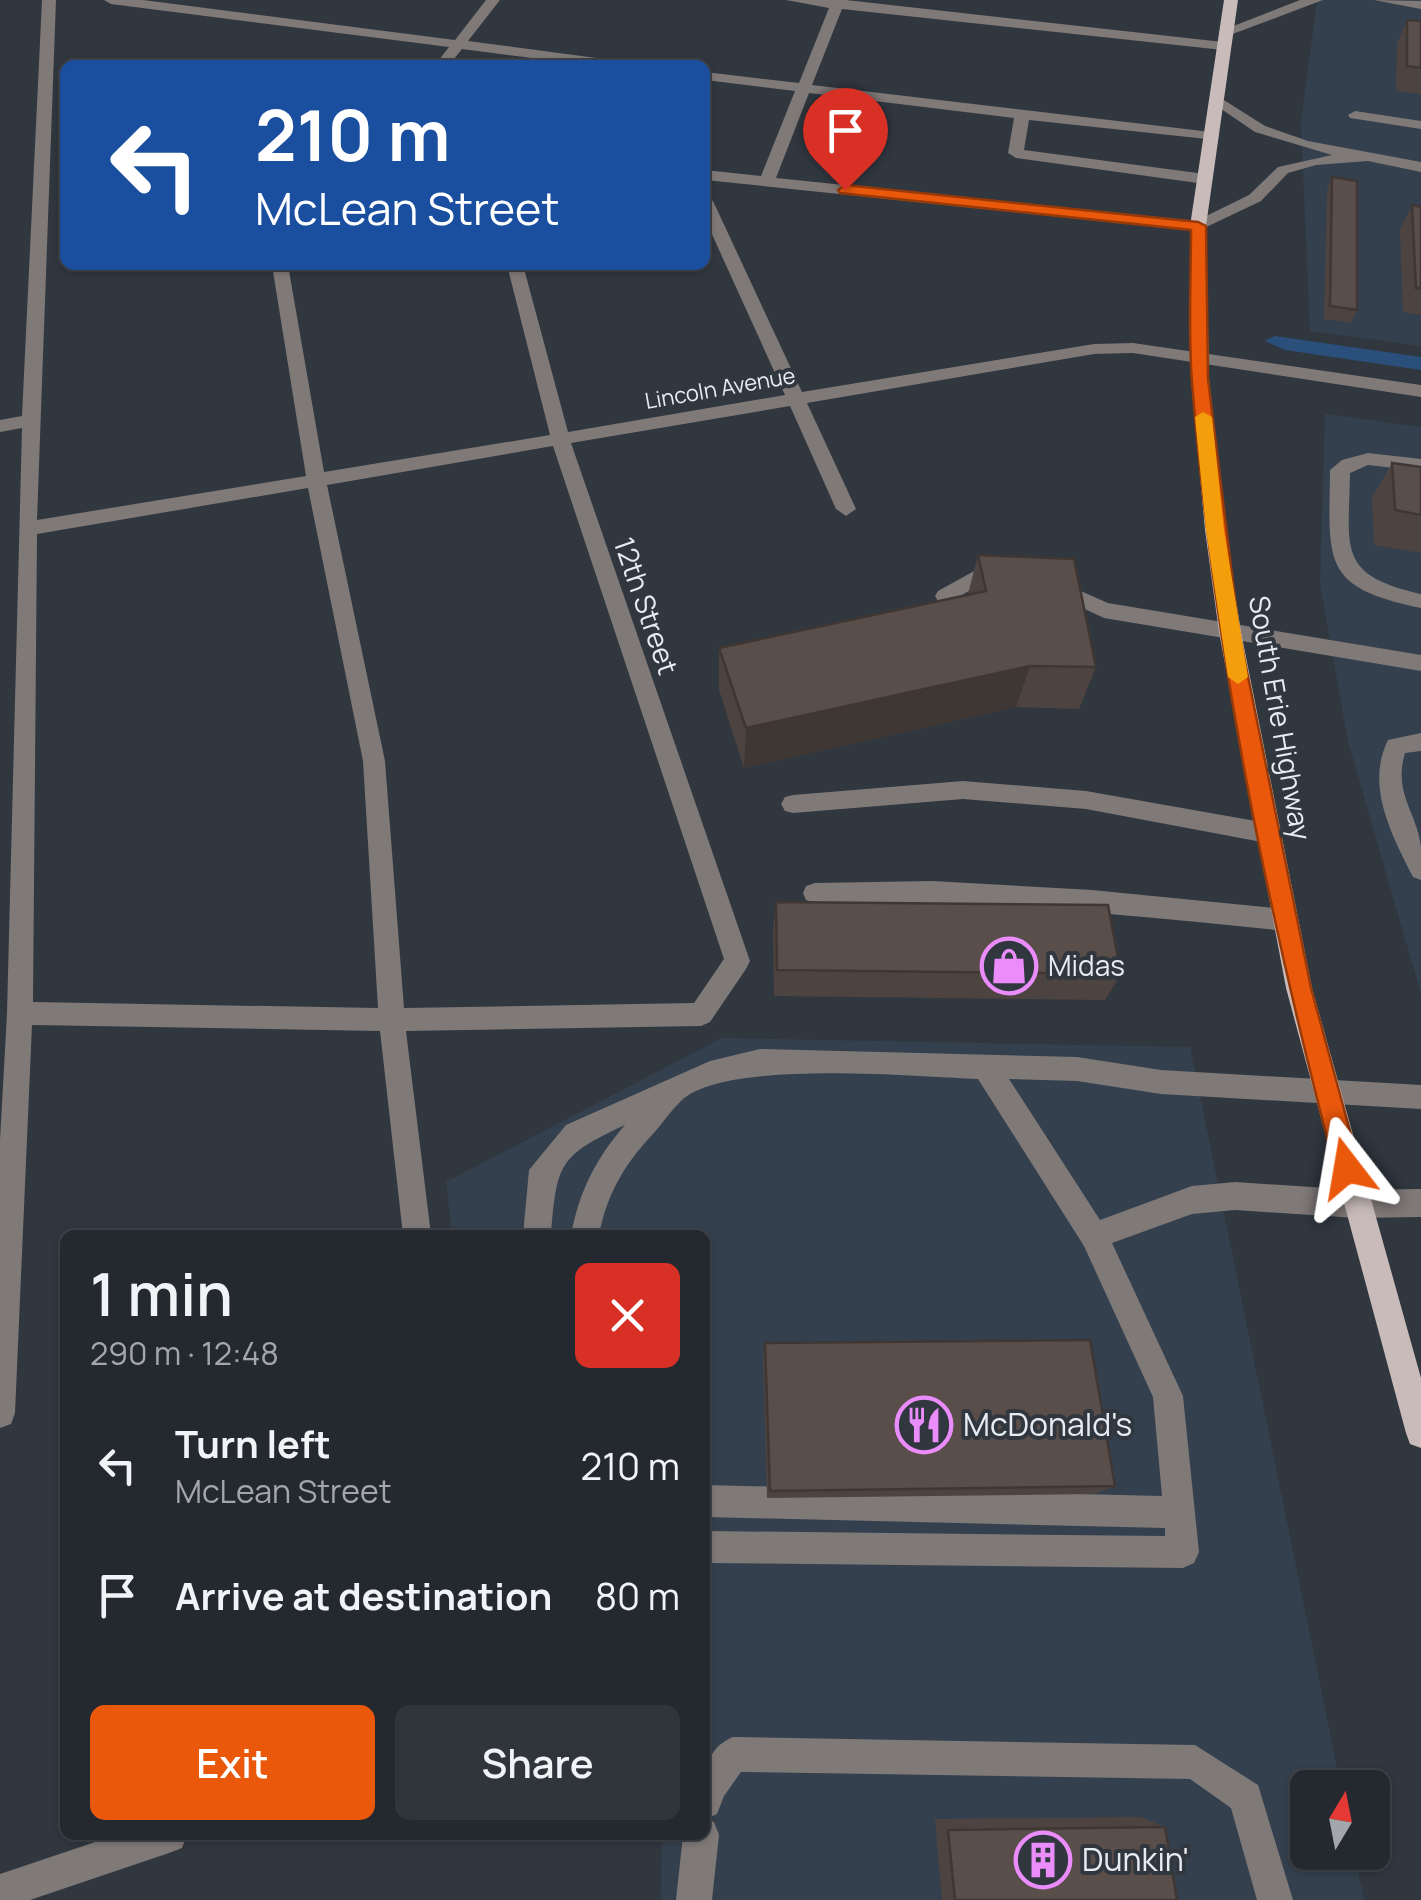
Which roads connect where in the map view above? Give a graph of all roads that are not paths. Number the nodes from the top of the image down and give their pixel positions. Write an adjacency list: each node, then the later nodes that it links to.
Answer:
1 (49, 0): 33 (street)
2 (111, 0): 11 (street)
3 (492, 0): 11 (street)
4 (793, 0): 8 (street)
5 (1231, 0): 10 (main road, South Erie Highway)
6 (1316, 0): 10 (street)
7 (1381, 0): 9 (street)
8 (837, 3): 10 (street); 15 (street)
9 (1421, 5)
10 (1224, 39): 16 (main road, South Erie Highway)
11 (458, 44): 12 (street); 13 (street)
12 (446, 60)
13 (581, 60)
14 (710, 77): 15 (street)
15 (803, 88): 18 (street); 25 (street)
16 (1216, 99): 20 (main road, South Erie Highway); 21 (street)
17 (1356, 115): 19 (street)
18 (1022, 116): 20 (street); 24 (street)
19 (1421, 125)
20 (1211, 137): 24 (main road, South Erie Highway)
21 (1363, 158): 22 (street); 27 (street)
22 (1421, 166)
23 (710, 176): 25 (street)
24 (1205, 179): 27 (main road, South Erie Highway)
25 (766, 182): 27 (street)
26 (710, 212): 32 (street)
27 (1198, 226): 30 (main road, South Erie Highway)
28 (281, 270): 37 (street)
29 (516, 270): 35 (street, 12th Street)
30 (1198, 357): 31 (street, Lincoln Avenue); 32 (street, Lincoln Avenue); 42 (main road, South Erie Highway)
31 (1421, 391)
32 (793, 399): 35 (street, Lincoln Avenue); 38 (street)
33 (32, 420): 34 (street); 39 (street)
34 (0, 426)
35 (560, 438): 37 (street, Lincoln Avenue); 51 (street, 12th Street)
36 (1421, 465): 41 (street)
37 (316, 480): 39 (street, Lincoln Avenue); 51 (street)
38 (846, 509)
39 (27, 529): 50 (street)
40 (946, 596): 42 (street)
41 (1421, 601)
42 (1230, 632): 43 (street); 46 (main road, South Erie Highway)
43 (1421, 663)
44 (1421, 742): 47 (street)
45 (794, 804): 46 (street)
46 (1267, 833): 49 (main road, South Erie Highway)
47 (1421, 870)
48 (815, 893): 49 (street)
49 (1285, 920): 55 (main road, South Erie Highway)
50 (20, 1013): 51 (street); 53 (street)
51 (392, 1020): 60 (street)
52 (985, 1066): 54 (street); 55 (street); 63 (street)
53 (8, 1090): 59 (street)
54 (675, 1092): 61 (street); 62 (street)
55 (1328, 1094): 56 (street); 58 (main road, South Erie Highway)
56 (1421, 1097)
57 (1421, 1203): 58 (street)
58 (1357, 1204): 63 (street); 65 (main road, South Erie Highway)
59 (5, 1219): 64 (street)
60 (416, 1230)
61 (537, 1230)
62 (586, 1230)
63 (1094, 1236): 67 (street)
64 (0, 1413)
65 (1421, 1433)
66 (710, 1501): 67 (street)
67 (1179, 1512): 68 (street)
68 (710, 1547)
69 (710, 1783): 74 (street)
70 (154, 1840): 72 (street)
71 (700, 1840): 73 (street)
72 (0, 1892)
73 (694, 1900)
74 (1276, 1900)

